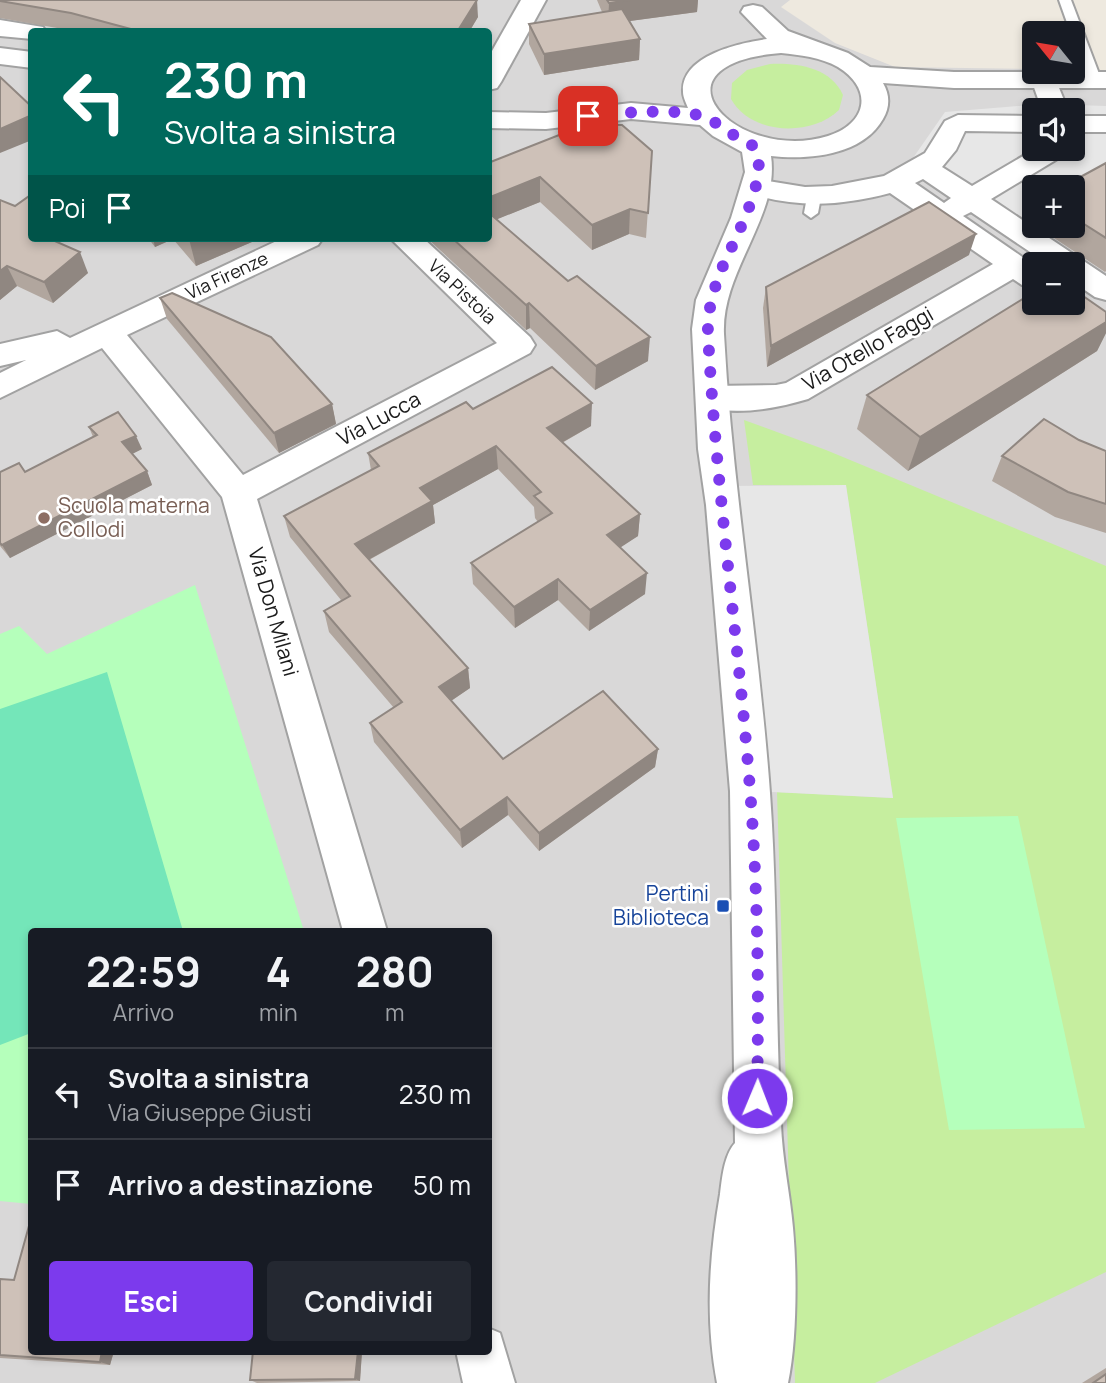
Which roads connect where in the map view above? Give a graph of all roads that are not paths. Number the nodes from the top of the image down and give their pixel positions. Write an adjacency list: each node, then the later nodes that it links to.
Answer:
1 (534, 0): 11 (street)
2 (1065, 0): 14 (lane)
3 (753, 6): 6 (street); 7 (street)
4 (0, 28): 5 (street)
5 (28, 31)
6 (806, 48): 7 (street); 10 (street)
7 (745, 49): 15 (street)
8 (0, 56): 9 (street)
9 (28, 60)
10 (864, 74): 13 (street); 16 (street)
11 (492, 75)
12 (1022, 79): 13 (street)
13 (954, 80): 16 (street)
14 (1100, 80)
15 (697, 85): 17 (street); 18 (street)
16 (877, 105): 24 (street)
17 (638, 111): 18 (street); 19 (street)
18 (709, 118): 23 (street)
19 (492, 120)
20 (1022, 124): 26 (street)
21 (1085, 124): 22 (street)
22 (1106, 124)
23 (748, 141): 24 (street); 29 (street)
24 (814, 148): 29 (street)
25 (1035, 161): 28 (street)
26 (924, 167): 27 (street); 28 (street)
27 (894, 182): 29 (street); 30 (street, Via Otello Faggi)
28 (973, 200): 30 (street); 33 (street)
29 (757, 204): 42 (street)
30 (942, 216): 34 (street, Via Otello Faggi)
31 (299, 242): 38 (street, Via Firenze)
32 (409, 242): 39 (street, Via Pistoia)
33 (1050, 252)
34 (1022, 271)
35 (1022, 273): 42 (street, Via Otello Faggi)
36 (1085, 284): 37 (street)
37 (1100, 304)
38 (107, 332): 40 (street, Via Firenze); 41 (street, Via Firenze); 43 (street, Via Don Milani)
39 (519, 345): 43 (street, Via Lucca)
40 (0, 355)
41 (0, 387)
42 (712, 398): 45 (street)
43 (238, 493): 44 (street, Via Don Milani)
44 (364, 928)
45 (757, 1125): 48 (street); 49 (street)
46 (483, 1355): 47 (street)
47 (489, 1383)
48 (743, 1383)
49 (762, 1383)

